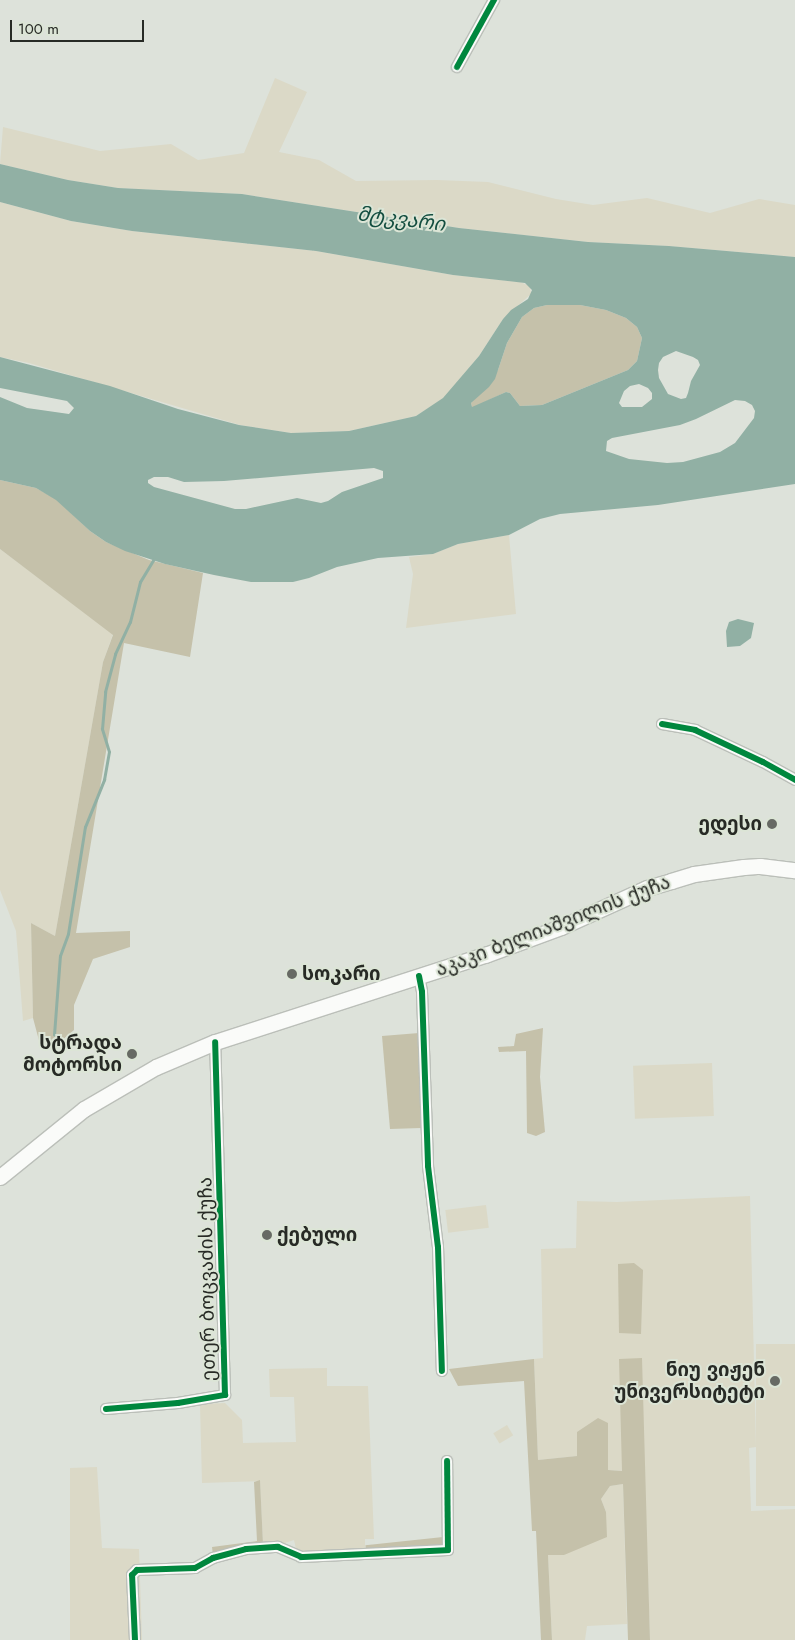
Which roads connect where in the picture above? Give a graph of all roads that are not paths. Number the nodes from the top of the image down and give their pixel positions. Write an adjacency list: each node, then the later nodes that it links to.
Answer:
1 (494, 0): 2 (street)
2 (457, 67)
3 (662, 724): 4 (street)
4 (795, 780)
5 (795, 870): 6 (main road, აკაკი ბელიაშვილის ქუჩა)
6 (419, 976): 7 (main road, აკაკი ბელიაშვილის ქუჩა); 9 (street)
7 (216, 1042): 8 (main road, აკაკი ბელიაშვილის ქუჩა); 10 (street, ეთერ ბოცვაძის ქუჩა)
8 (0, 1177)
9 (442, 1371)
10 (106, 1408)
11 (447, 1461): 12 (street)
12 (135, 1640)

